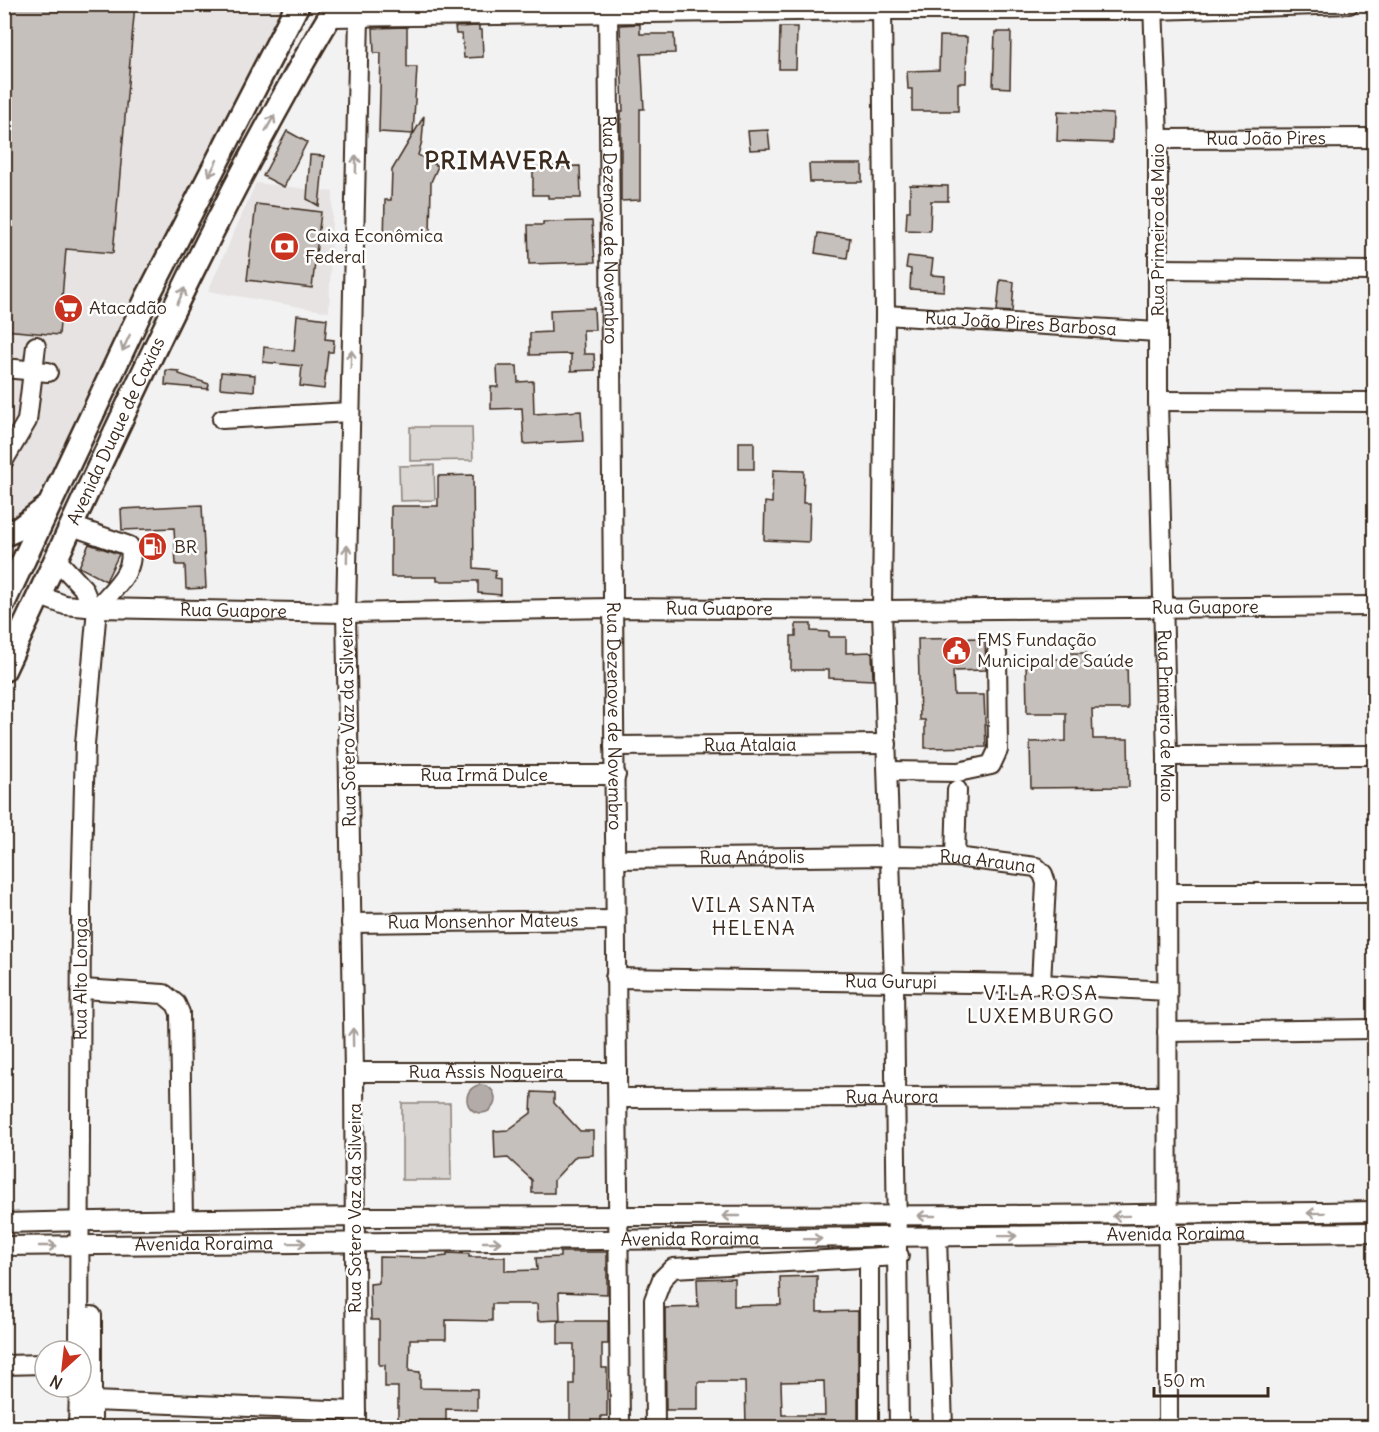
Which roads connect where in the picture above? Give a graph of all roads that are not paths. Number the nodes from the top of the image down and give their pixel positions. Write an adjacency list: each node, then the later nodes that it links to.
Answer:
1 (298, 4): 22 (main road, Avenida Duque de Caxias, one-way to 22)
2 (1349, 4): 4 (street)
3 (882, 7): 4 (street); 5 (street); 12 (street)
4 (1153, 7): 9 (street, Rua Primeiro de Maio)
5 (607, 9): 7 (street); 32 (street, Rua Dezenove de Novembro)
6 (334, 11): 7 (street); 23 (main road, Avenida Duque de Caxias, one-way to 6)
7 (359, 16): 19 (street, Rua Sotero Vaz da Silveira, one-way to 7)
8 (1374, 138): 9 (street, Rua João Pires)
9 (1158, 139): 10 (street, Rua Primeiro de Maio)
10 (1159, 269): 11 (street); 13 (street, Rua Primeiro de Maio)
11 (1374, 271)
12 (885, 315): 13 (street, Rua João Pires Barbosa); 33 (street)
13 (1157, 332): 17 (street, Rua Primeiro de Maio)
14 (36, 346): 16 (street)
15 (4, 368): 16 (street)
16 (41, 371): 21 (street)
17 (1158, 400): 18 (street); 30 (street, Rua Primeiro de Maio)
18 (1374, 402)
19 (350, 412): 20 (street); 35 (street, Rua Sotero Vaz da Silveira, one-way to 19)
20 (222, 419)
21 (4, 460)
22 (52, 503): 24 (main road); 26 (main road, Avenida Duque de Caxias)
23 (72, 526): 25 (main road, Avenida Duque de Caxias); 31 (street)
24 (4, 535)
25 (57, 560): 27 (main road, Avenida Duque de Caxias); 31 (street)
26 (7, 590): 27 (main road, Rua Guapore)
27 (40, 596): 28 (street, Rua Guapore); 36 (main road, Avenida Duque de Caxias)
28 (65, 605): 31 (street, Rua Guapore); 36 (street, Rua Guapore)
29 (1374, 606): 30 (street, Rua Guapore)
30 (1164, 607): 33 (street, Rua Guapore); 42 (street, Rua Primeiro de Maio)
31 (94, 608): 35 (street, Rua Guapore); 57 (street, Rua Alto Longa)
32 (611, 608): 33 (street, Rua Guapore); 35 (street, Rua Guapore); 40 (street, Rua Dezenove de Novembro)
33 (882, 610): 39 (street)
34 (4, 613): 36 (main road)
35 (346, 613): 44 (street, Rua Sotero Vaz da Silveira)
36 (29, 617): 38 (main road, Avenida Duque de Caxias)
37 (997, 653): 43 (street)
38 (4, 670)
39 (887, 744): 40 (street, Rua Atalaia); 43 (street)
40 (614, 746): 45 (street, Rua Dezenove de Novembro)
41 (1374, 755): 42 (street)
42 (1167, 756): 50 (street, Rua Primeiro de Maio)
43 (888, 771): 47 (street)
44 (350, 775): 45 (street, Rua Irmã Dulce); 53 (street, Rua Sotero Vaz da Silveira)
45 (616, 776): 49 (street, Rua Dezenove de Novembro)
46 (957, 790): 48 (street)
47 (891, 856): 48 (street, Rua Arauna); 49 (street, Rua Anápolis); 55 (street)
48 (954, 857): 56 (street, Rua Arauna)
49 (616, 859): 52 (street, Rua Dezenove de Novembro)
50 (1168, 893): 51 (street); 58 (street, Rua Primeiro de Maio)
51 (1374, 893)
52 (614, 921): 53 (street, Rua Monsenhor Mateus); 54 (street, Rua Dezenove de Novembro)
53 (351, 923): 61 (street, Rua Sotero Vaz da Silveira, one-way to 53)
54 (615, 978): 55 (street, Rua Gurupi); 62 (street, Rua Dezenove de Novembro)
55 (894, 983): 56 (street, Rua Gurupi); 64 (street)
56 (1041, 984): 58 (street, Rua Gurupi)
57 (82, 989): 72 (street, Rua Alto Longa); 73 (street)
58 (1167, 991): 60 (street, Rua Primeiro de Maio)
59 (1374, 1029): 60 (street)
60 (1167, 1032): 63 (street, Rua Primeiro de Maio)
61 (354, 1072): 62 (street, Rua Assis Nogueira); 71 (street, Rua Sotero Vaz da Silveira)
62 (617, 1072): 65 (street, Rua Dezenove de Novembro)
63 (1168, 1096): 64 (street, Rua Aurora); 67 (street, Rua Primeiro de Maio)
64 (896, 1097): 65 (street, Rua Aurora); 69 (street)
65 (618, 1098): 68 (street, Rua Dezenove de Novembro)
66 (1374, 1211): 67 (street, Avenida Roraima, one-way to 67)
67 (1168, 1215): 70 (street, Avenida Roraima, one-way to 70); 75 (street, Rua Primeiro de Maio)
68 (618, 1216): 69 (street, Avenida Roraima, one-way to 68); 71 (street, Avenida Roraima); 80 (street, Rua Dezenove de Novembro)
69 (896, 1216): 70 (street, Avenida Roraima, one-way to 69); 79 (street)
70 (1080, 1217): 77 (street)
71 (356, 1218): 73 (street, Avenida Roraima); 81 (street, Rua Sotero Vaz da Silveira)
72 (81, 1221): 73 (street, Avenida Roraima); 74 (street, Avenida Roraima); 83 (street)
73 (183, 1221)
74 (4, 1223)
75 (1168, 1233): 76 (street, Avenida Roraima); 77 (street, Avenida Roraima); 99 (street, Rua Primeiro de Maio)
76 (1374, 1233)
77 (1082, 1235): 78 (street, Avenida Roraima, one-way to 77)
78 (937, 1237): 79 (street, Avenida Roraima); 98 (street)
79 (899, 1238): 80 (street, Avenida Roraima, one-way to 79); 84 (street)
80 (618, 1241): 81 (street, Avenida Roraima, one-way to 80); 94 (street, Rua Dezenove de Novembro)
81 (356, 1242): 83 (street, Avenida Roraima, one-way to 81); 91 (street, Rua Sotero Vaz da Silveira)
82 (4, 1246): 83 (street, Avenida Roraima, one-way to 83)
83 (86, 1246): 86 (street)
84 (898, 1256): 85 (street); 97 (street)
85 (868, 1258): 95 (street); 96 (street)
86 (84, 1339)
87 (33, 1364): 88 (street)
88 (4, 1365)
89 (79, 1399): 92 (street)
90 (92, 1401): 91 (street); 93 (street)
91 (356, 1419)
92 (78, 1428)
93 (92, 1428)
94 (620, 1428)
95 (656, 1428)
96 (869, 1428)
97 (899, 1428)
98 (943, 1428)
99 (1168, 1428)

